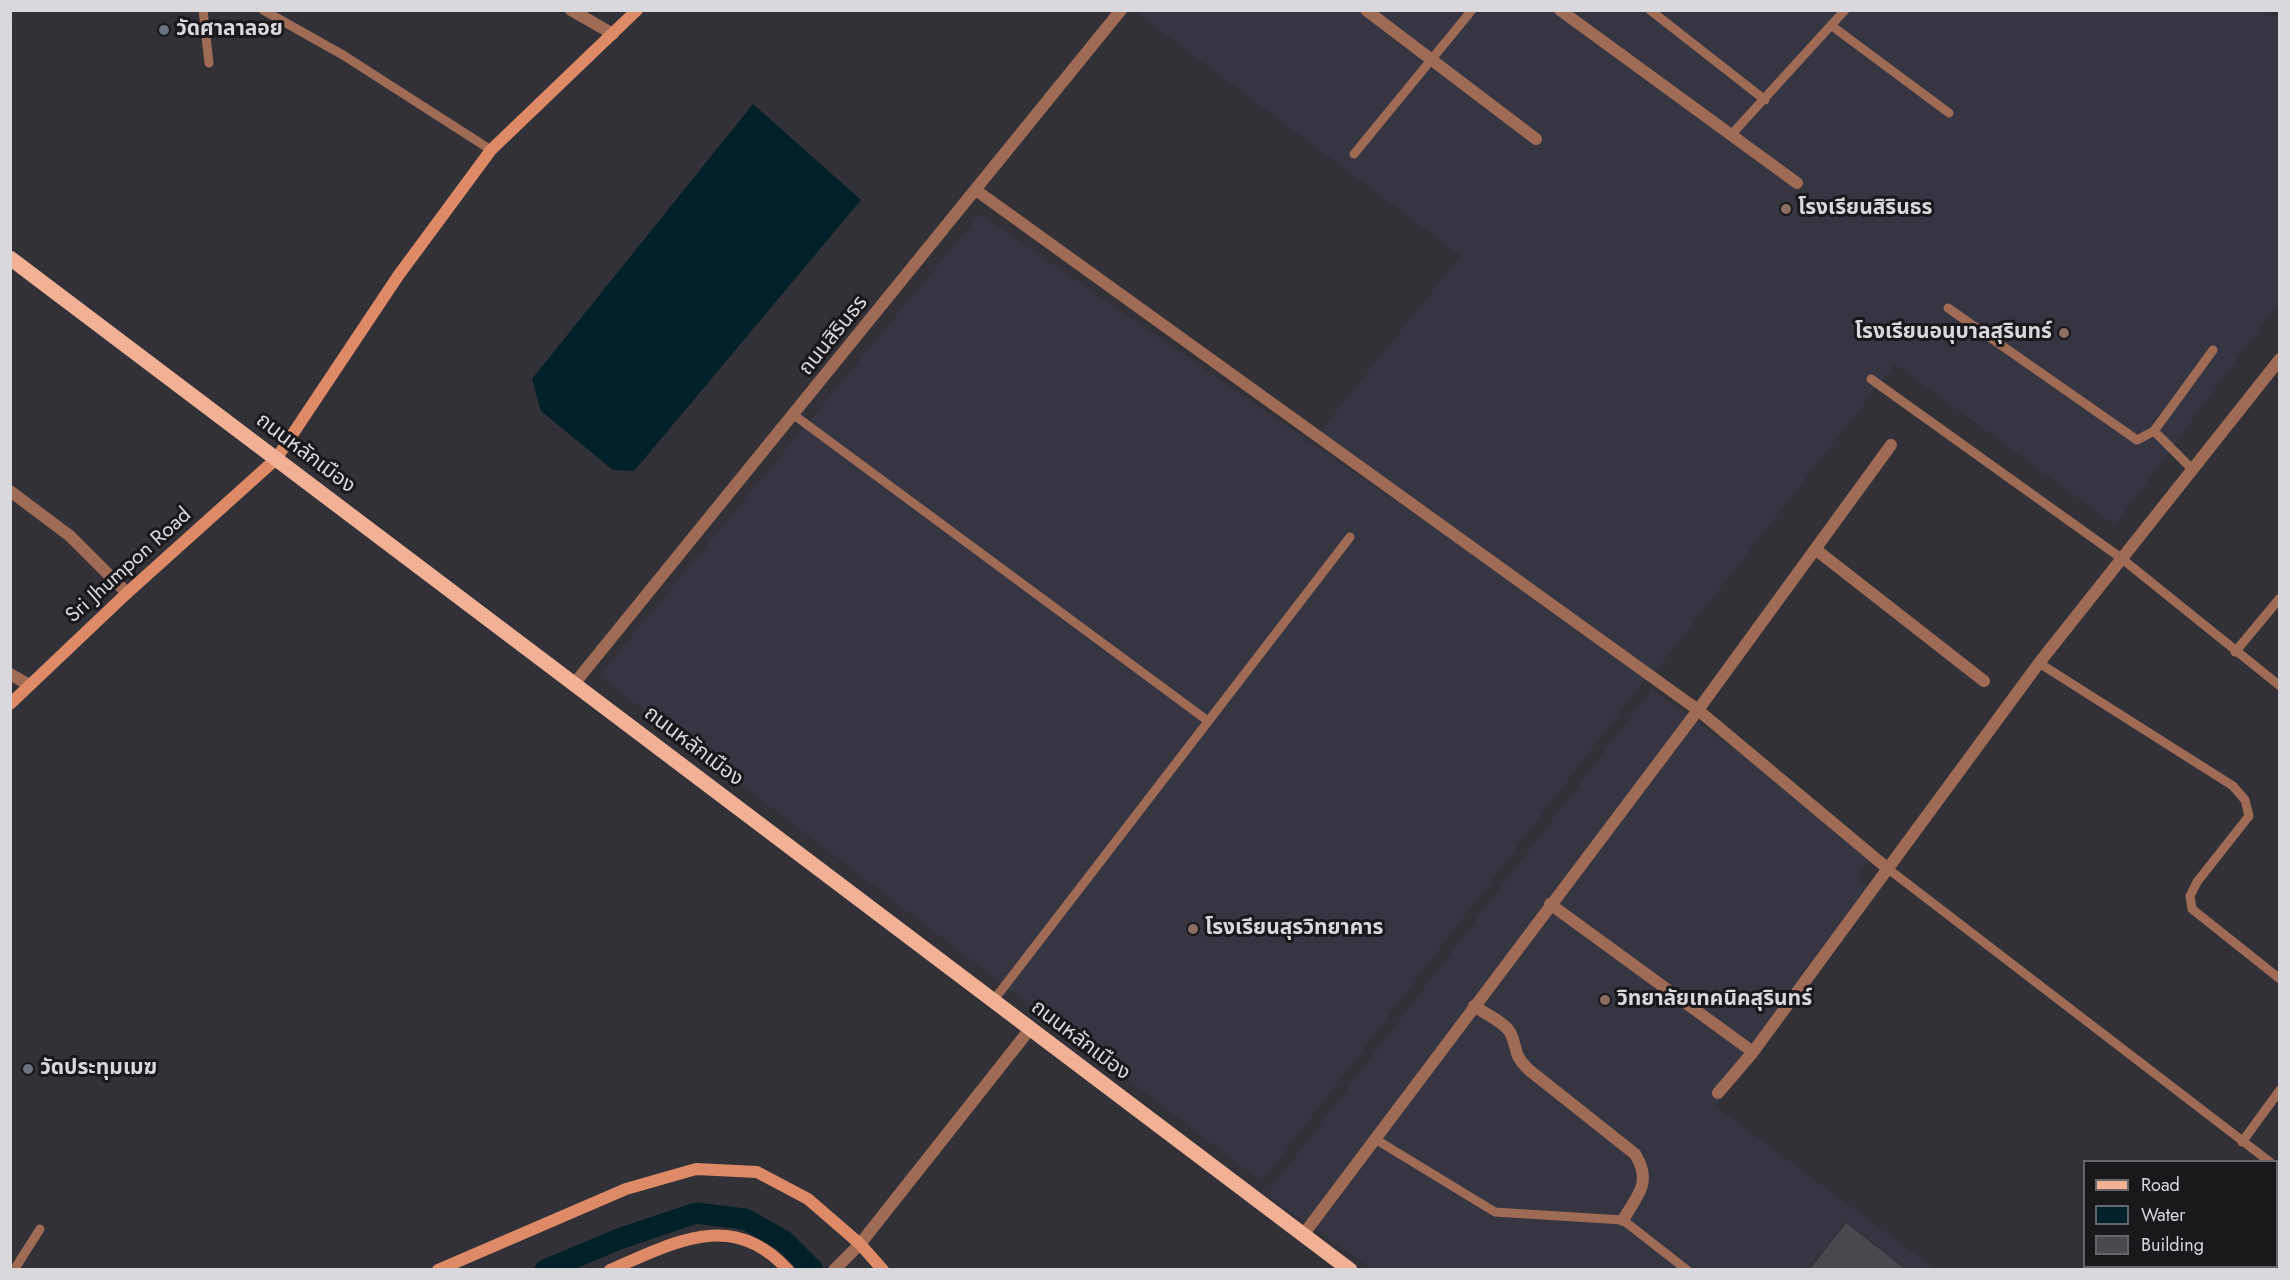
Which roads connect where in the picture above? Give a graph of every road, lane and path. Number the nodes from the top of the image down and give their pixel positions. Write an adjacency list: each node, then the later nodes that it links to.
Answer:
1 (203, 10): 14 (lane)
2 (263, 10): 19 (lane)
3 (571, 10): 12 (street)
4 (637, 10): 12 (street, Sri Jhumpon Road)
5 (1121, 10): 22 (street, ถนนสิรินธร)
6 (1365, 10): 13 (street)
7 (1472, 10): 13 (lane)
8 (1560, 10): 17 (street)
9 (1650, 10): 15 (lane)
10 (1845, 10): 11 (lane)
11 (1832, 26): 15 (lane); 16 (lane)
12 (613, 34): 19 (street, Sri Jhumpon Road)
13 (1432, 58): 18 (street); 20 (lane)
14 (209, 63)
15 (1765, 100): 17 (lane)
16 (1949, 114)
17 (1731, 135): 21 (street)
18 (1536, 139)
19 (491, 150): 31 (street, Sri Jhumpon Road)
20 (1354, 154)
21 (1797, 183)
22 (977, 191): 28 (street, ถนนสิรินธร); 47 (street)
23 (10, 258): 31 (main road, ถนนหลักเมือง)
24 (1948, 308): 29 (lane)
25 (2213, 350): 29 (lane)
26 (2280, 359): 32 (street)
27 (1871, 379): 36 (lane)
28 (794, 415): 43 (street, ถนนสิรินธร); 48 (lane)
29 (2154, 431): 32 (lane)
30 (1891, 445): 35 (street)
31 (276, 459): 37 (street, Sri Jhumpon Road); 43 (main road, ถนนหลักเมือง)
32 (2192, 469): 36 (street)
33 (10, 491): 37 (street)
34 (1350, 537): 48 (lane)
35 (1815, 549): 42 (street); 47 (street)
36 (2121, 558): 39 (lane); 40 (street)
37 (128, 593): 44 (street, Sri Jhumpon Road)
38 (2280, 598): 39 (lane)
39 (2235, 652): 45 (lane)
40 (2039, 663): 49 (street); 51 (lane)
41 (10, 674): 44 (street)
42 (1984, 681)
43 (574, 684): 52 (main road, ถนนหลักเมือง)
44 (29, 685): 46 (street, Sri Jhumpon Road)
45 (2280, 686)
46 (10, 704)
47 (1698, 710): 49 (street); 50 (street)
48 (1208, 721): 52 (lane)
49 (1887, 868): 55 (street); 59 (lane)
50 (1550, 904): 53 (street); 55 (street)
51 (2280, 979)
52 (993, 1001): 54 (main road, ถนนหลักเมือง)
53 (1474, 1006): 58 (street); 61 (street)
54 (1030, 1029): 63 (main road, ถนนหลักเมือง); 64 (street)
55 (1753, 1052): 57 (street)
56 (2280, 1090): 59 (lane)
57 (1718, 1093)
58 (1375, 1139): 61 (lane); 63 (street)
59 (2242, 1142): 60 (lane)
60 (2269, 1160)
61 (1623, 1220): 72 (lane)
62 (40, 1229): 65 (lane)
63 (1303, 1235): 71 (main road, ถนนหลักเมือง)
64 (860, 1244): 66 (street); 69 (street); 70 (street)
65 (14, 1269)
66 (438, 1269)
67 (610, 1269): 68 (street)
68 (788, 1269)
69 (834, 1269)
70 (883, 1269)
71 (1350, 1269)
72 (1687, 1269)

